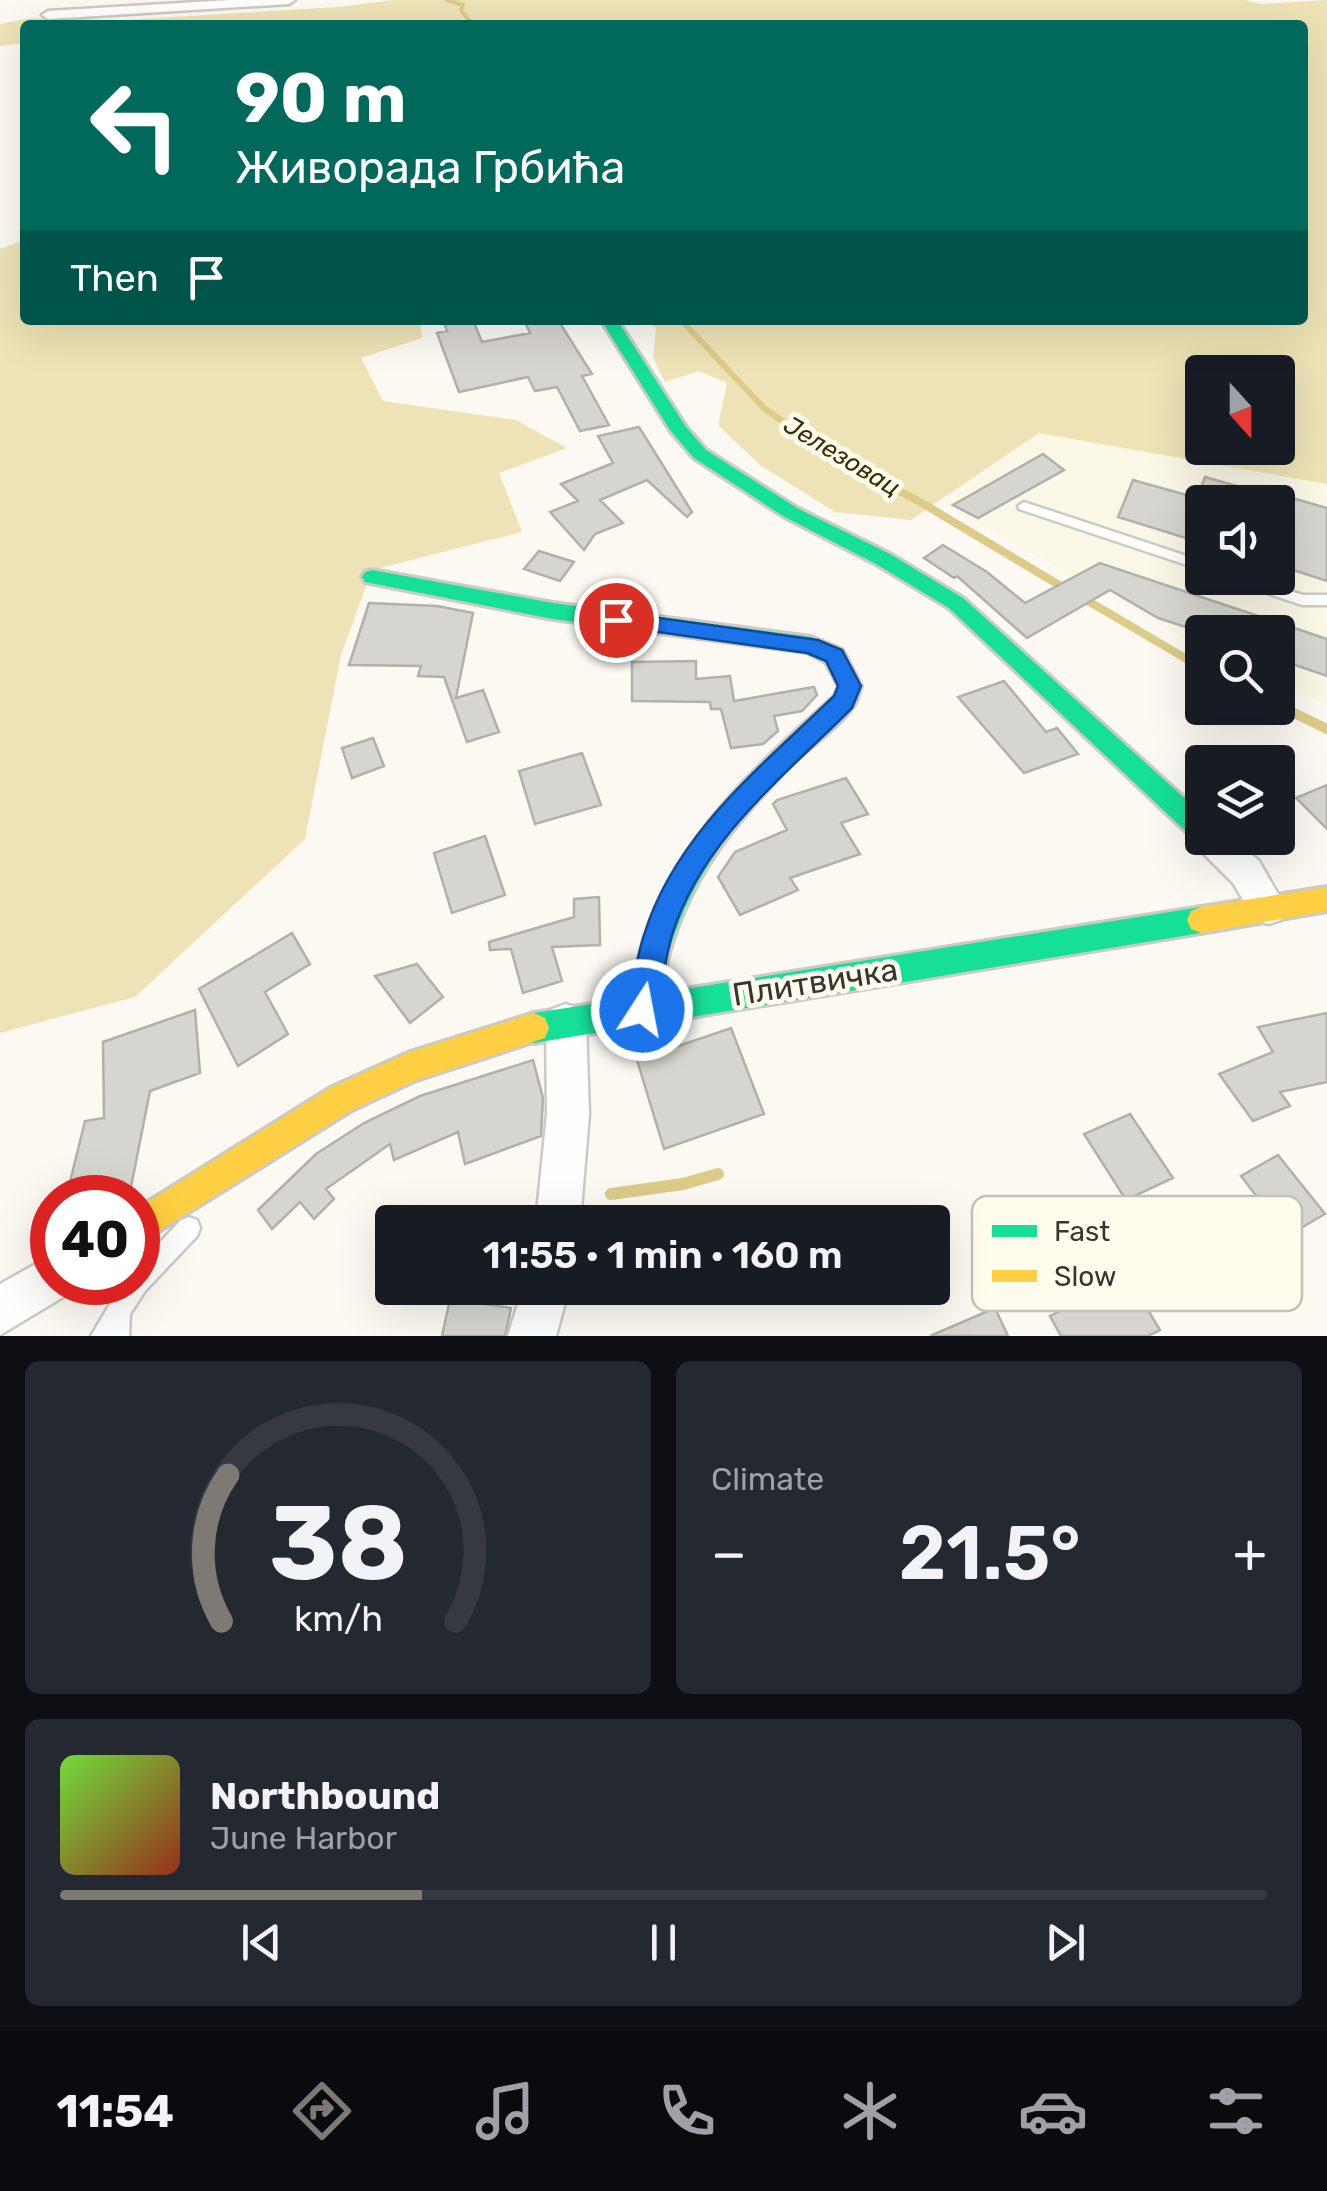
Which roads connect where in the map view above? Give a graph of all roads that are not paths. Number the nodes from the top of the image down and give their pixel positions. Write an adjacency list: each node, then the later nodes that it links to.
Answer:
1 (66, 0): 2 (street)
2 (289, 0)
3 (613, 325): 9 (street)
4 (1024, 506): 5 (lane)
5 (1185, 560)
6 (372, 576): 13 (street)
7 (1287, 595): 8 (lane)
8 (1327, 600)
9 (1185, 814)
10 (1228, 855): 12 (street)
11 (1327, 900): 12 (street, Плитвичка)
12 (1268, 908): 13 (street, Плитвичка)
13 (642, 1010): 14 (street, Плитвичка)
14 (566, 1023): 15 (street, Плитвичка); 16 (street)
15 (222, 1176): 17 (street, Плитвичка); 18 (lane)
16 (560, 1205)
17 (160, 1214)
18 (160, 1259)
19 (30, 1292): 21 (street)
20 (541, 1305): 24 (street)
21 (0, 1311)
22 (118, 1324): 23 (lane)
23 (103, 1336)
24 (532, 1336)

